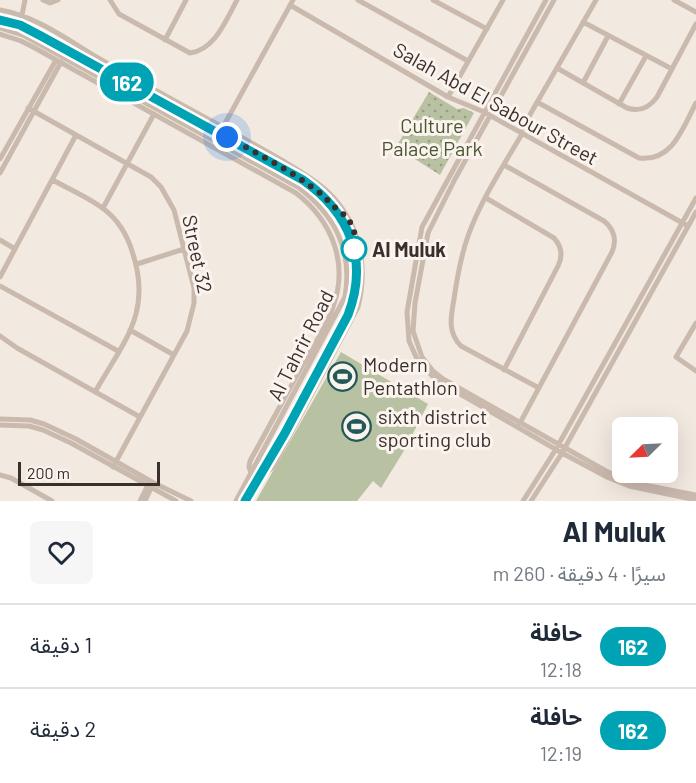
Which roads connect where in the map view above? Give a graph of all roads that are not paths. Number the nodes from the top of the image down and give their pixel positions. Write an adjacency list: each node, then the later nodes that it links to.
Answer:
1 (25, 0): 19 (street)
2 (43, 0): 3 (street)
3 (58, 0)
4 (110, 0): 28 (street)
5 (186, 0): 28 (street)
6 (237, 0): 28 (street)
7 (358, 0): 16 (street)
8 (375, 0): 16 (street)
9 (433, 0): 25 (street)
10 (503, 0): 25 (street)
11 (546, 0): 48 (street)
12 (554, 0): 51 (street)
13 (596, 0): 21 (street)
14 (674, 0): 18 (street)
15 (292, 3): 41 (street, Salah Abd El Sabour Street); 53 (street)
16 (371, 7): 31 (street)
17 (0, 10): 19 (street)
18 (696, 12)
19 (22, 15): 23 (street); 42 (street)
20 (0, 20): 23 (street, Al Tahrir Road)
21 (583, 22): 27 (street); 32 (street)
22 (696, 24): 33 (street)
23 (20, 25): 36 (street, Al Tahrir Road)
24 (0, 28): 34 (street, Al Tahrir Road)
25 (487, 28): 31 (street)
26 (0, 34): 30 (street)
27 (608, 36): 29 (street); 37 (street)
28 (165, 40)
29 (646, 56): 33 (street); 46 (street)
30 (58, 61): 35 (street); 47 (street)
31 (468, 61): 41 (street)
32 (557, 68): 37 (street); 44 (street)
33 (672, 69): 46 (street)
34 (100, 76): 35 (street); 38 (street, Al Tahrir Road)
35 (90, 78): 49 (street)
36 (126, 81): 38 (street); 39 (street, Al Tahrir Road)
37 (583, 83): 46 (street)
38 (122, 88): 40 (street, Al Tahrir Road)
39 (142, 90): 40 (street); 43 (street, Al Tahrir Road)
40 (137, 97): 50 (street, Al Tahrir Road)
41 (448, 97): 48 (street, Salah Abd El Sabour Street)
42 (174, 101): 43 (street); 53 (street)
43 (162, 102): 61 (street, Al Tahrir Road)
44 (537, 102): 45 (street); 54 (street)
45 (696, 103)
46 (620, 104)
47 (31, 110): 55 (street, Street 32); 56 (street)
48 (484, 112): 51 (street, Salah Abd El Sabour Street); 70 (street)
49 (154, 114): 52 (street); 62 (street)
50 (168, 115): 52 (street); 59 (street, Al Tahrir Road)
51 (490, 116): 54 (street, Salah Abd El Sabour Street); 72 (street)
52 (174, 125): 60 (street)
53 (223, 127): 57 (street)
54 (521, 133): 63 (street); 74 (street, Salah Abd El Sabour Street)
55 (76, 135): 62 (street, Street 32); 65 (street)
56 (5, 149): 58 (street); 64 (street)
57 (265, 150): 61 (street); 73 (street)
58 (0, 159)
59 (248, 159): 60 (street); 81 (street, Al Tahrir Road)
60 (239, 161): 82 (street)
61 (273, 163): 69 (street, Al Tahrir Road)
62 (126, 164): 68 (street); 77 (street, Street 32)
63 (504, 165): 66 (street); 93 (street)
64 (0, 172)
65 (53, 180): 68 (street); 76 (street)
66 (486, 198): 91 (street); 91 (street)
67 (696, 198): 74 (street)
68 (104, 208): 78 (street)
69 (336, 211): 73 (street); 87 (street, Al Tahrir Road)
70 (429, 212): 72 (street); 86 (street)
71 (696, 212): 74 (street)
72 (435, 216): 86 (street)
73 (348, 217): 85 (street)
74 (685, 225): 103 (street)
75 (0, 240): 76 (street)
76 (15, 249): 79 (street)
77 (184, 249): 78 (street); 90 (street, Street 32)
78 (137, 264): 84 (street)
79 (0, 277)
80 (0, 286): 89 (street)
81 (335, 317): 82 (street); 97 (street, Al Tahrir Road)
82 (327, 320): 105 (street)
83 (696, 323): 92 (street)
84 (130, 330): 89 (street); 90 (street)
85 (345, 331): 87 (street); 107 (street)
86 (410, 331): 98 (street); 103 (street)
87 (338, 334): 100 (street, Al Tahrir Road)
88 (0, 336): 94 (street)
89 (118, 351): 94 (street)
90 (174, 355): 95 (street, Street 32)
91 (504, 369): 93 (street)
92 (696, 371)
93 (539, 388): 98 (street)
94 (95, 392): 95 (street)
95 (140, 417): 104 (street, Street 32)
96 (0, 419): 104 (street)
97 (279, 420): 100 (street); 101 (street, Al Tahrir Road)
98 (520, 423): 103 (street)
99 (0, 425): 104 (street)
100 (289, 425): 102 (street, Al Tahrir Road)
101 (270, 437): 102 (street); 105 (street, Al Tahrir Road)
102 (280, 441): 107 (street, Al Tahrir Road)
103 (561, 449): 109 (street); 110 (street); 118 (street); 119 (street)
104 (114, 464): 108 (street)
105 (251, 473): 111 (street, Al Tahrir Road)
106 (0, 475): 112 (street)
107 (258, 479): 117 (street, Al Tahrir Road)
108 (151, 485): 113 (street); 114 (street); 115 (street); 116 (street)
109 (682, 499): 110 (street)
110 (693, 499)
111 (236, 500)
112 (52, 501)
113 (140, 501)
114 (145, 501)
115 (176, 501)
116 (191, 501)
117 (245, 501)
118 (523, 501)
119 (531, 501)

